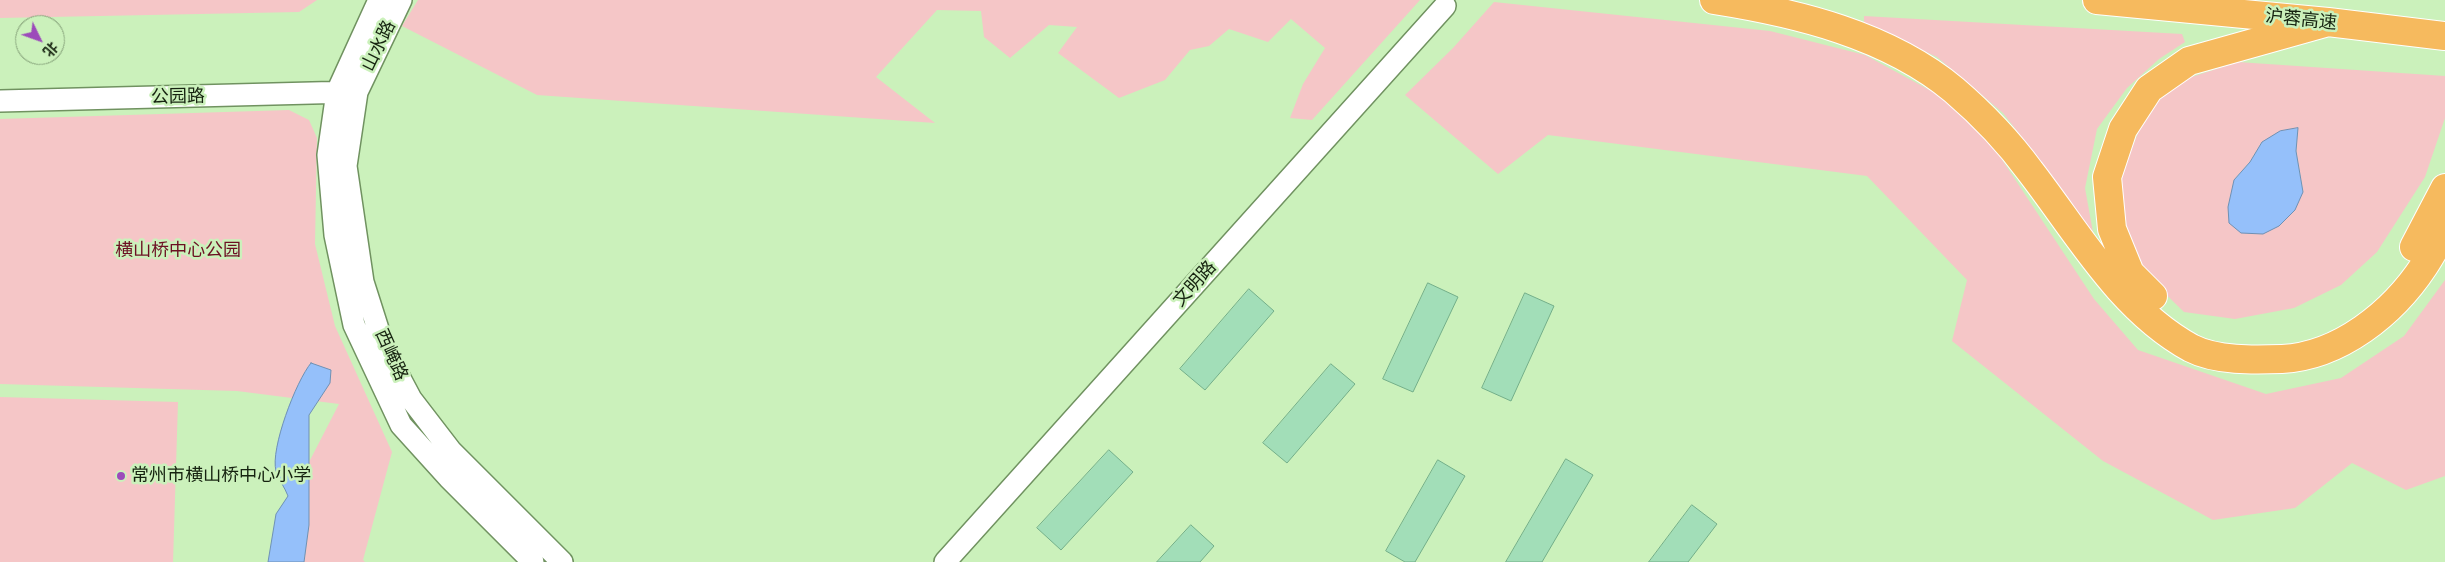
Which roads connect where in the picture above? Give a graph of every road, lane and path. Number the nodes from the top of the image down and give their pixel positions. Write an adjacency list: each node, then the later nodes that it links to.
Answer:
1 (379, 0): 8 (street, 山水路)
2 (401, 0): 8 (street, 山水路)
3 (1714, 0): 11 (highway)
4 (2097, 0): 6 (highway, 沪蓉高速)
5 (1445, 6): 14 (street, 文明路)
6 (2328, 22): 7 (highway, 沪蓉高速); 10 (highway)
7 (2445, 36)
8 (347, 92): 9 (street, 公园路); 12 (street, 西崦路); 13 (street, 西崦路)
9 (0, 101)
10 (2445, 188)
11 (2445, 230)
12 (533, 562)
13 (562, 562)
14 (945, 562)

